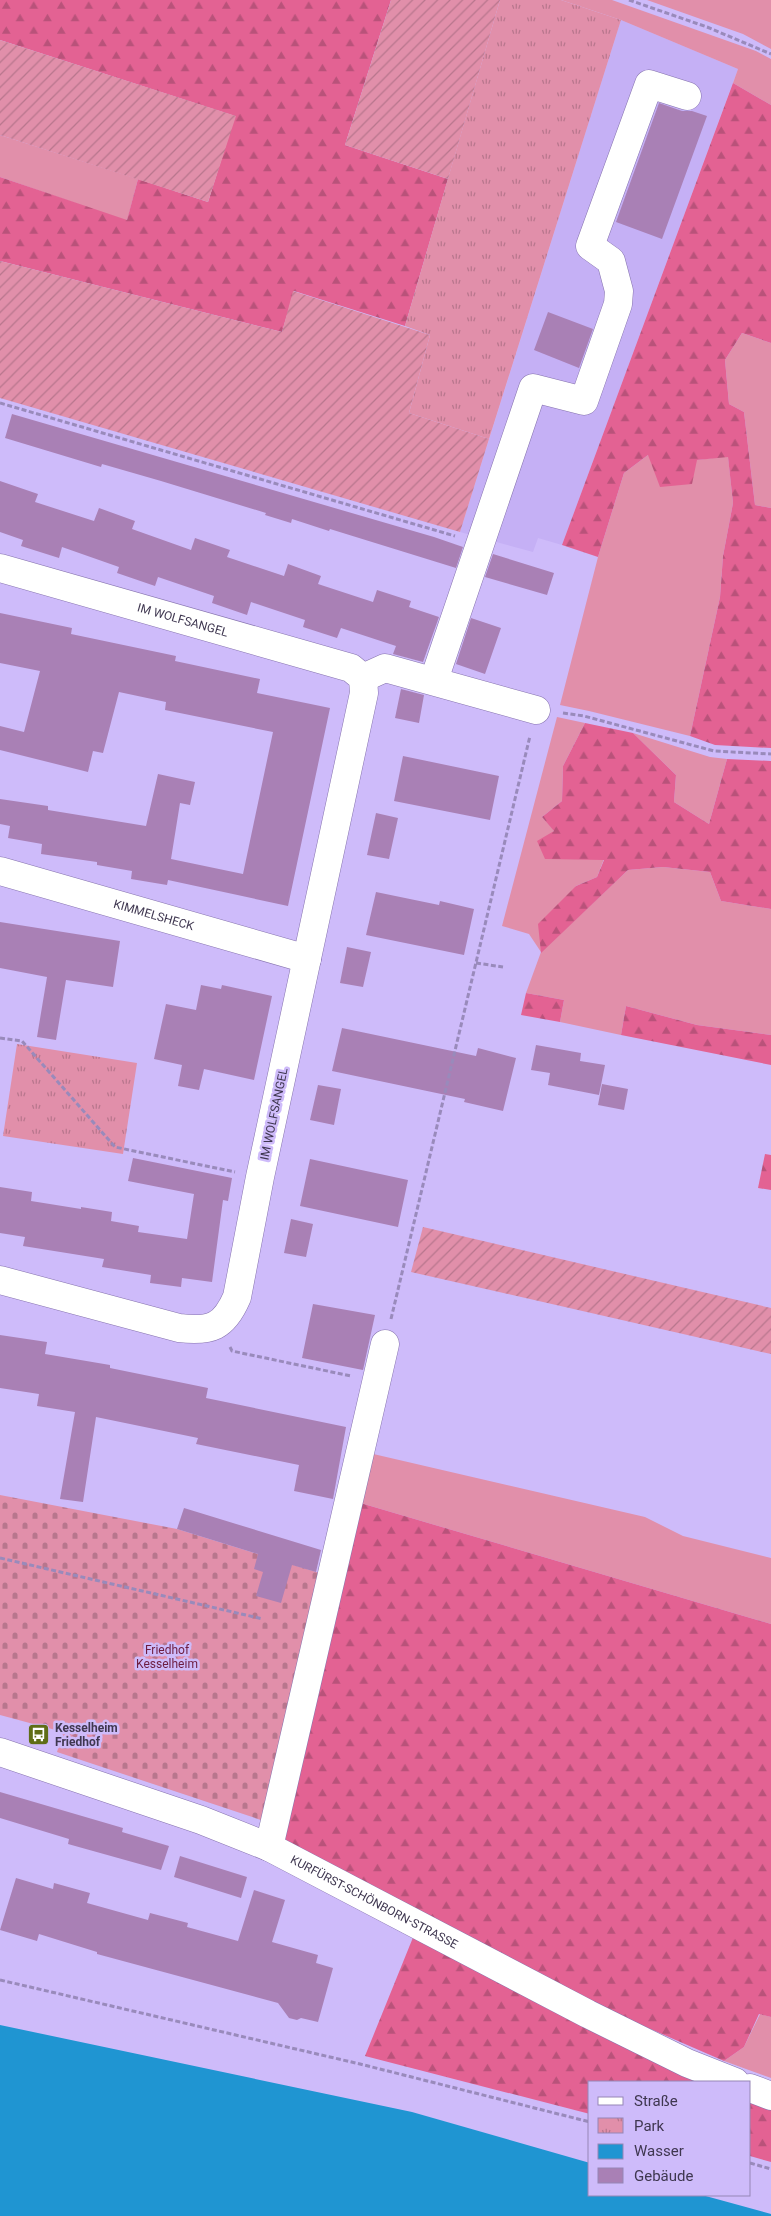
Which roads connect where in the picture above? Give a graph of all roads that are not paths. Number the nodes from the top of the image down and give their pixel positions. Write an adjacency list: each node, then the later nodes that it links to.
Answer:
1 (687, 96): 4 (street)
2 (0, 568): 3 (street, IM WOLFSANGEL)
3 (362, 678): 4 (street); 7 (street, IM WOLFSANGEL)
4 (434, 680): 5 (street)
5 (536, 710)
6 (0, 871): 7 (street, KIMMELSHECK)
7 (306, 959): 8 (street, IM WOLFSANGEL)
8 (0, 1280)
9 (385, 1344): 11 (street)
10 (0, 1752): 11 (street, KURFÜRST-SCHÖNBORN-STRASSE)
11 (270, 1847): 12 (street, KURFÜRST-SCHÖNBORN-STRASSE)
12 (732, 2081)
13 (751, 2088): 14 (street)
14 (771, 2096)

